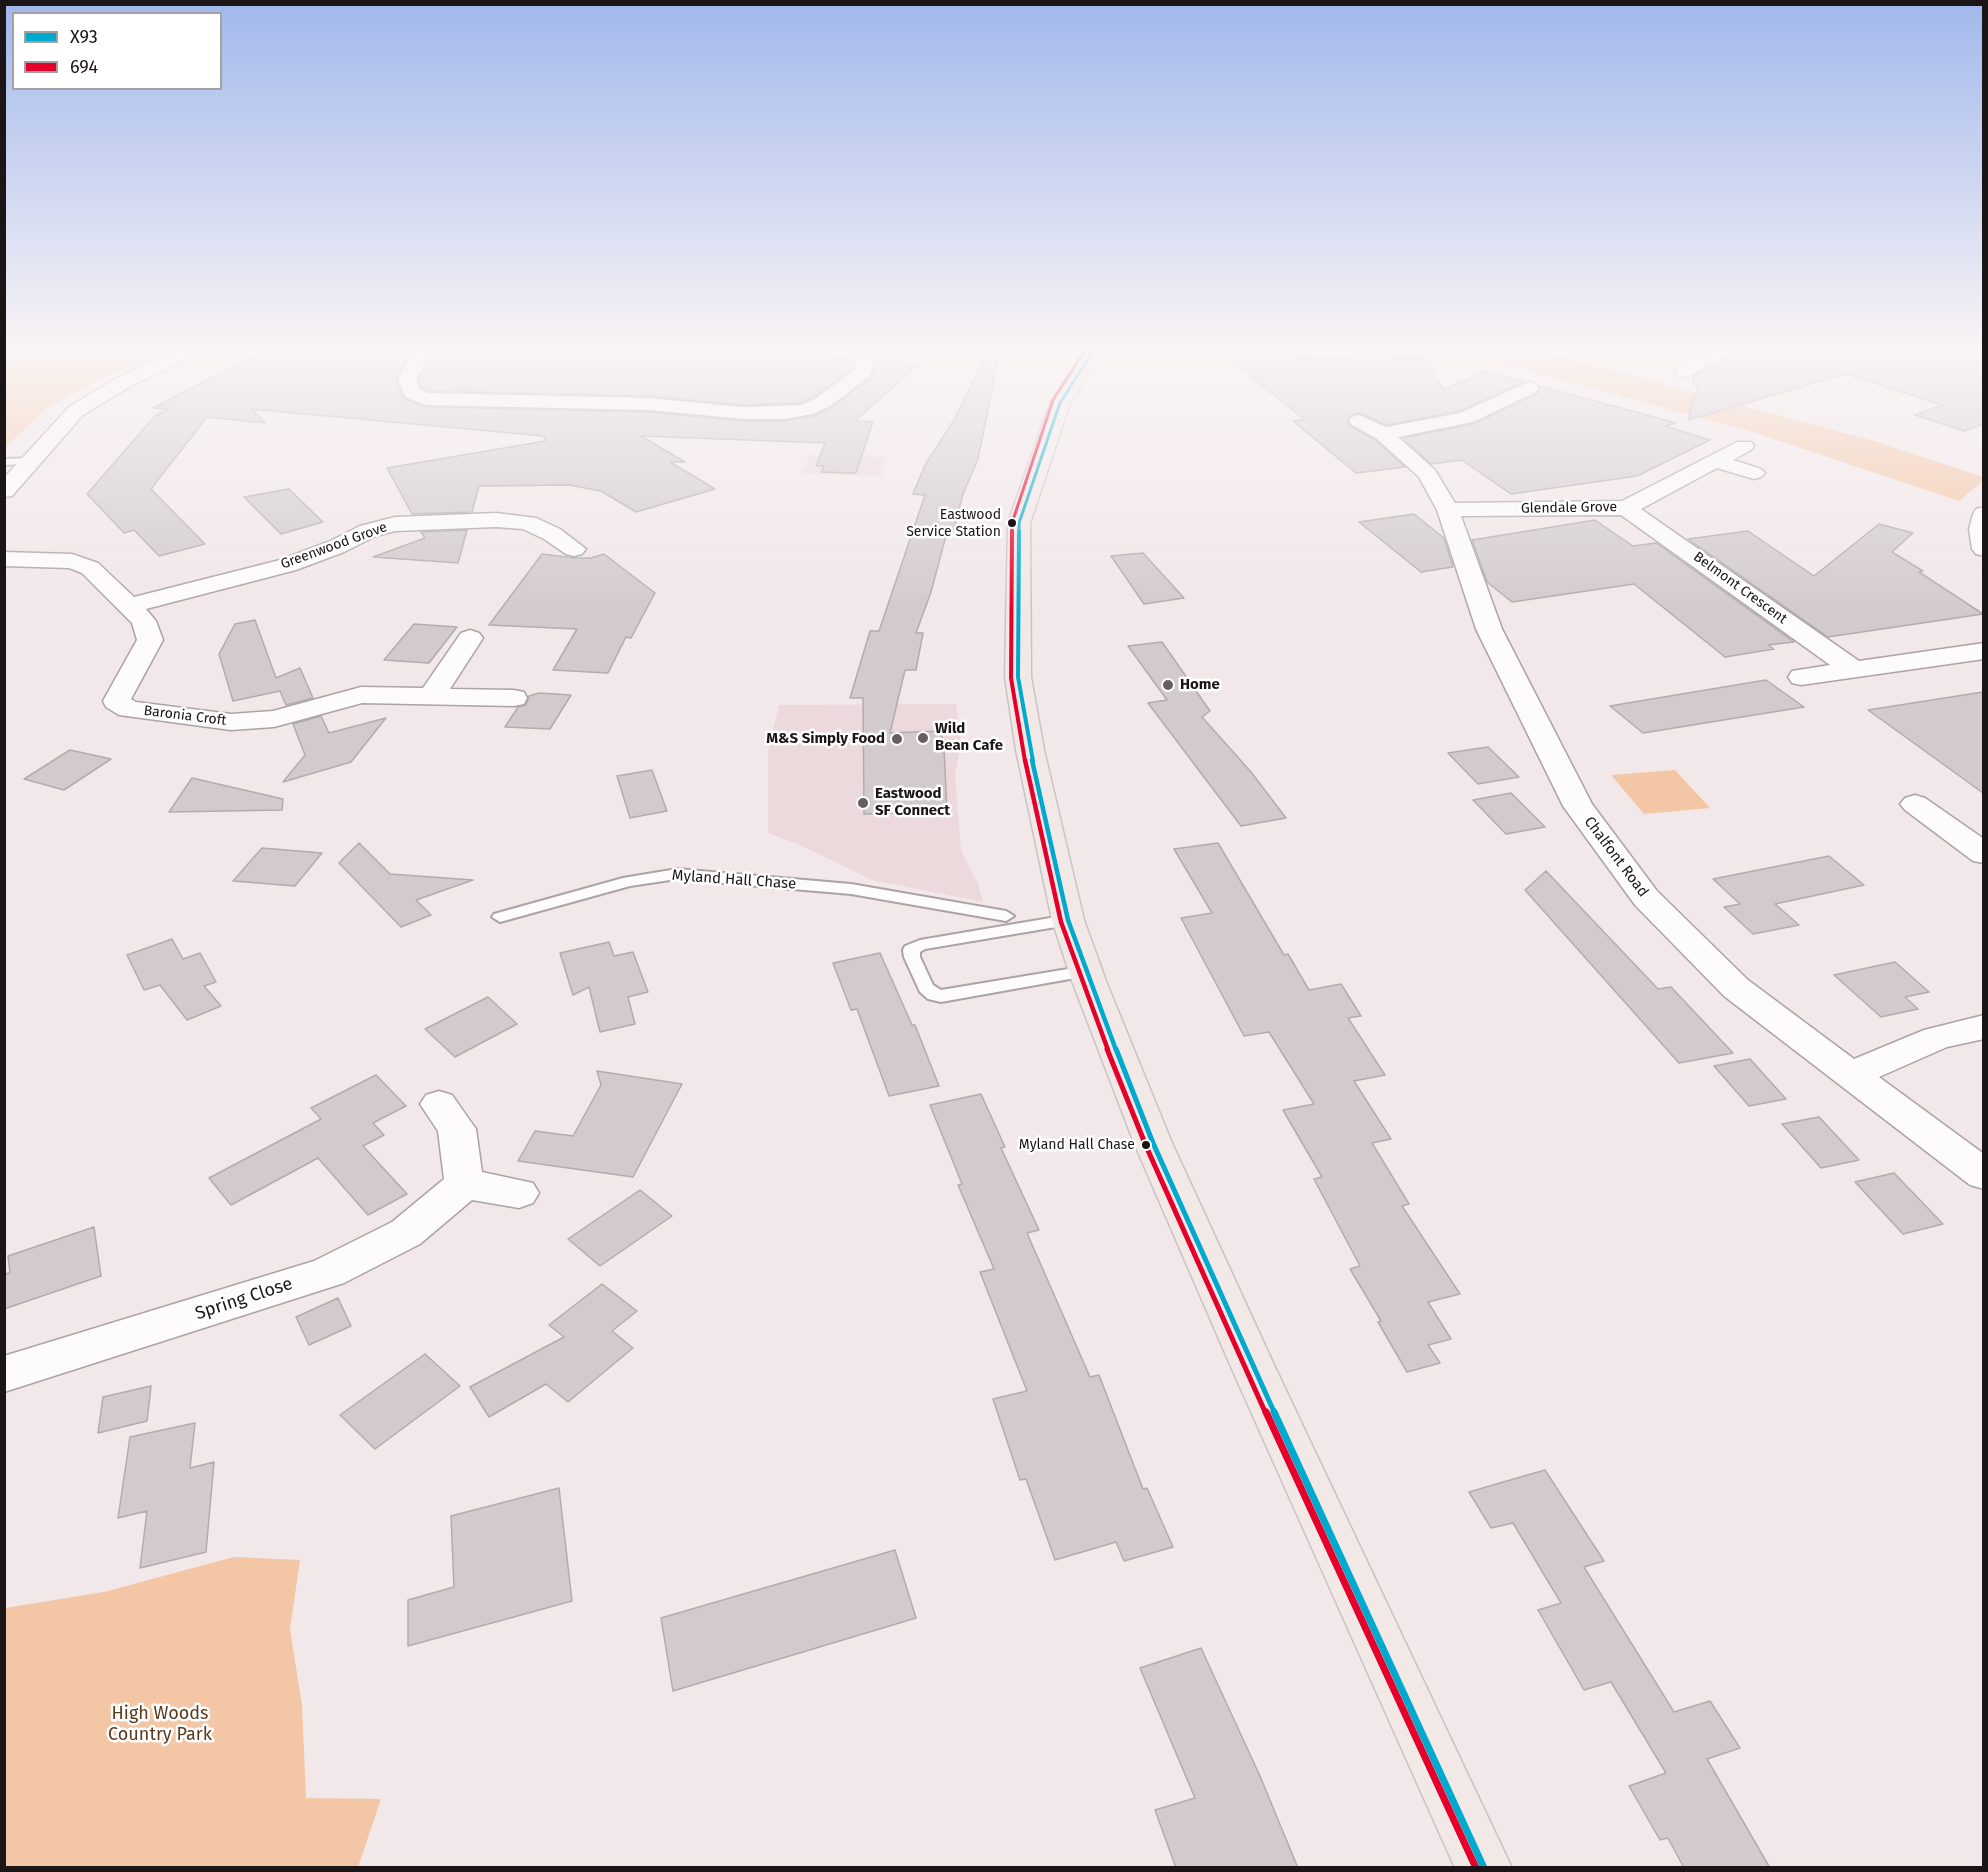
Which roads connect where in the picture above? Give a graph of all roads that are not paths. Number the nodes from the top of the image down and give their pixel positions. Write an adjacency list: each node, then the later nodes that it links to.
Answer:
1 (53, 437): 5 (street)
2 (1048, 437): 27 (main road)
3 (1384, 437): 11 (street, Chalfont Road)
4 (1744, 446): 6 (street, Glendale Grove)
5 (34, 460): 7 (lane); 9 (street)
6 (1715, 461): 8 (street); 10 (street, Glendale Grove)
7 (4, 462)
8 (1754, 473)
9 (4, 491)
10 (1626, 508): 11 (street, Glendale Grove); 19 (street, Belmont Crescent)
11 (1448, 510): 30 (street, Chalfont Road)
12 (1983, 514): 14 (street)
13 (574, 549): 16 (street, Greenwood Grove)
14 (1983, 549)
15 (4, 559): 16 (street, Baronia Croft)
16 (129, 606): 21 (street, Baronia Croft)
17 (470, 638): 21 (street)
18 (1983, 651): 19 (street)
19 (1853, 669): 20 (street)
20 (1801, 677)
21 (432, 695): 22 (street, Baronia Croft)
22 (514, 698)
23 (1916, 804): 24 (street)
24 (1983, 854)
25 (1006, 916): 26 (lane, Myland Hall Chase)
26 (500, 917)
27 (1068, 920): 28 (main road); 28 (lane)
28 (1086, 971): 36 (main road)
29 (1983, 1027): 30 (street)
30 (1849, 1074): 32 (street, Chalfont Road)
31 (439, 1104): 33 (street)
32 (1983, 1175)
33 (464, 1184): 34 (street); 35 (street, Spring Close)
34 (519, 1193)
35 (4, 1374)
36 (1484, 1868)

